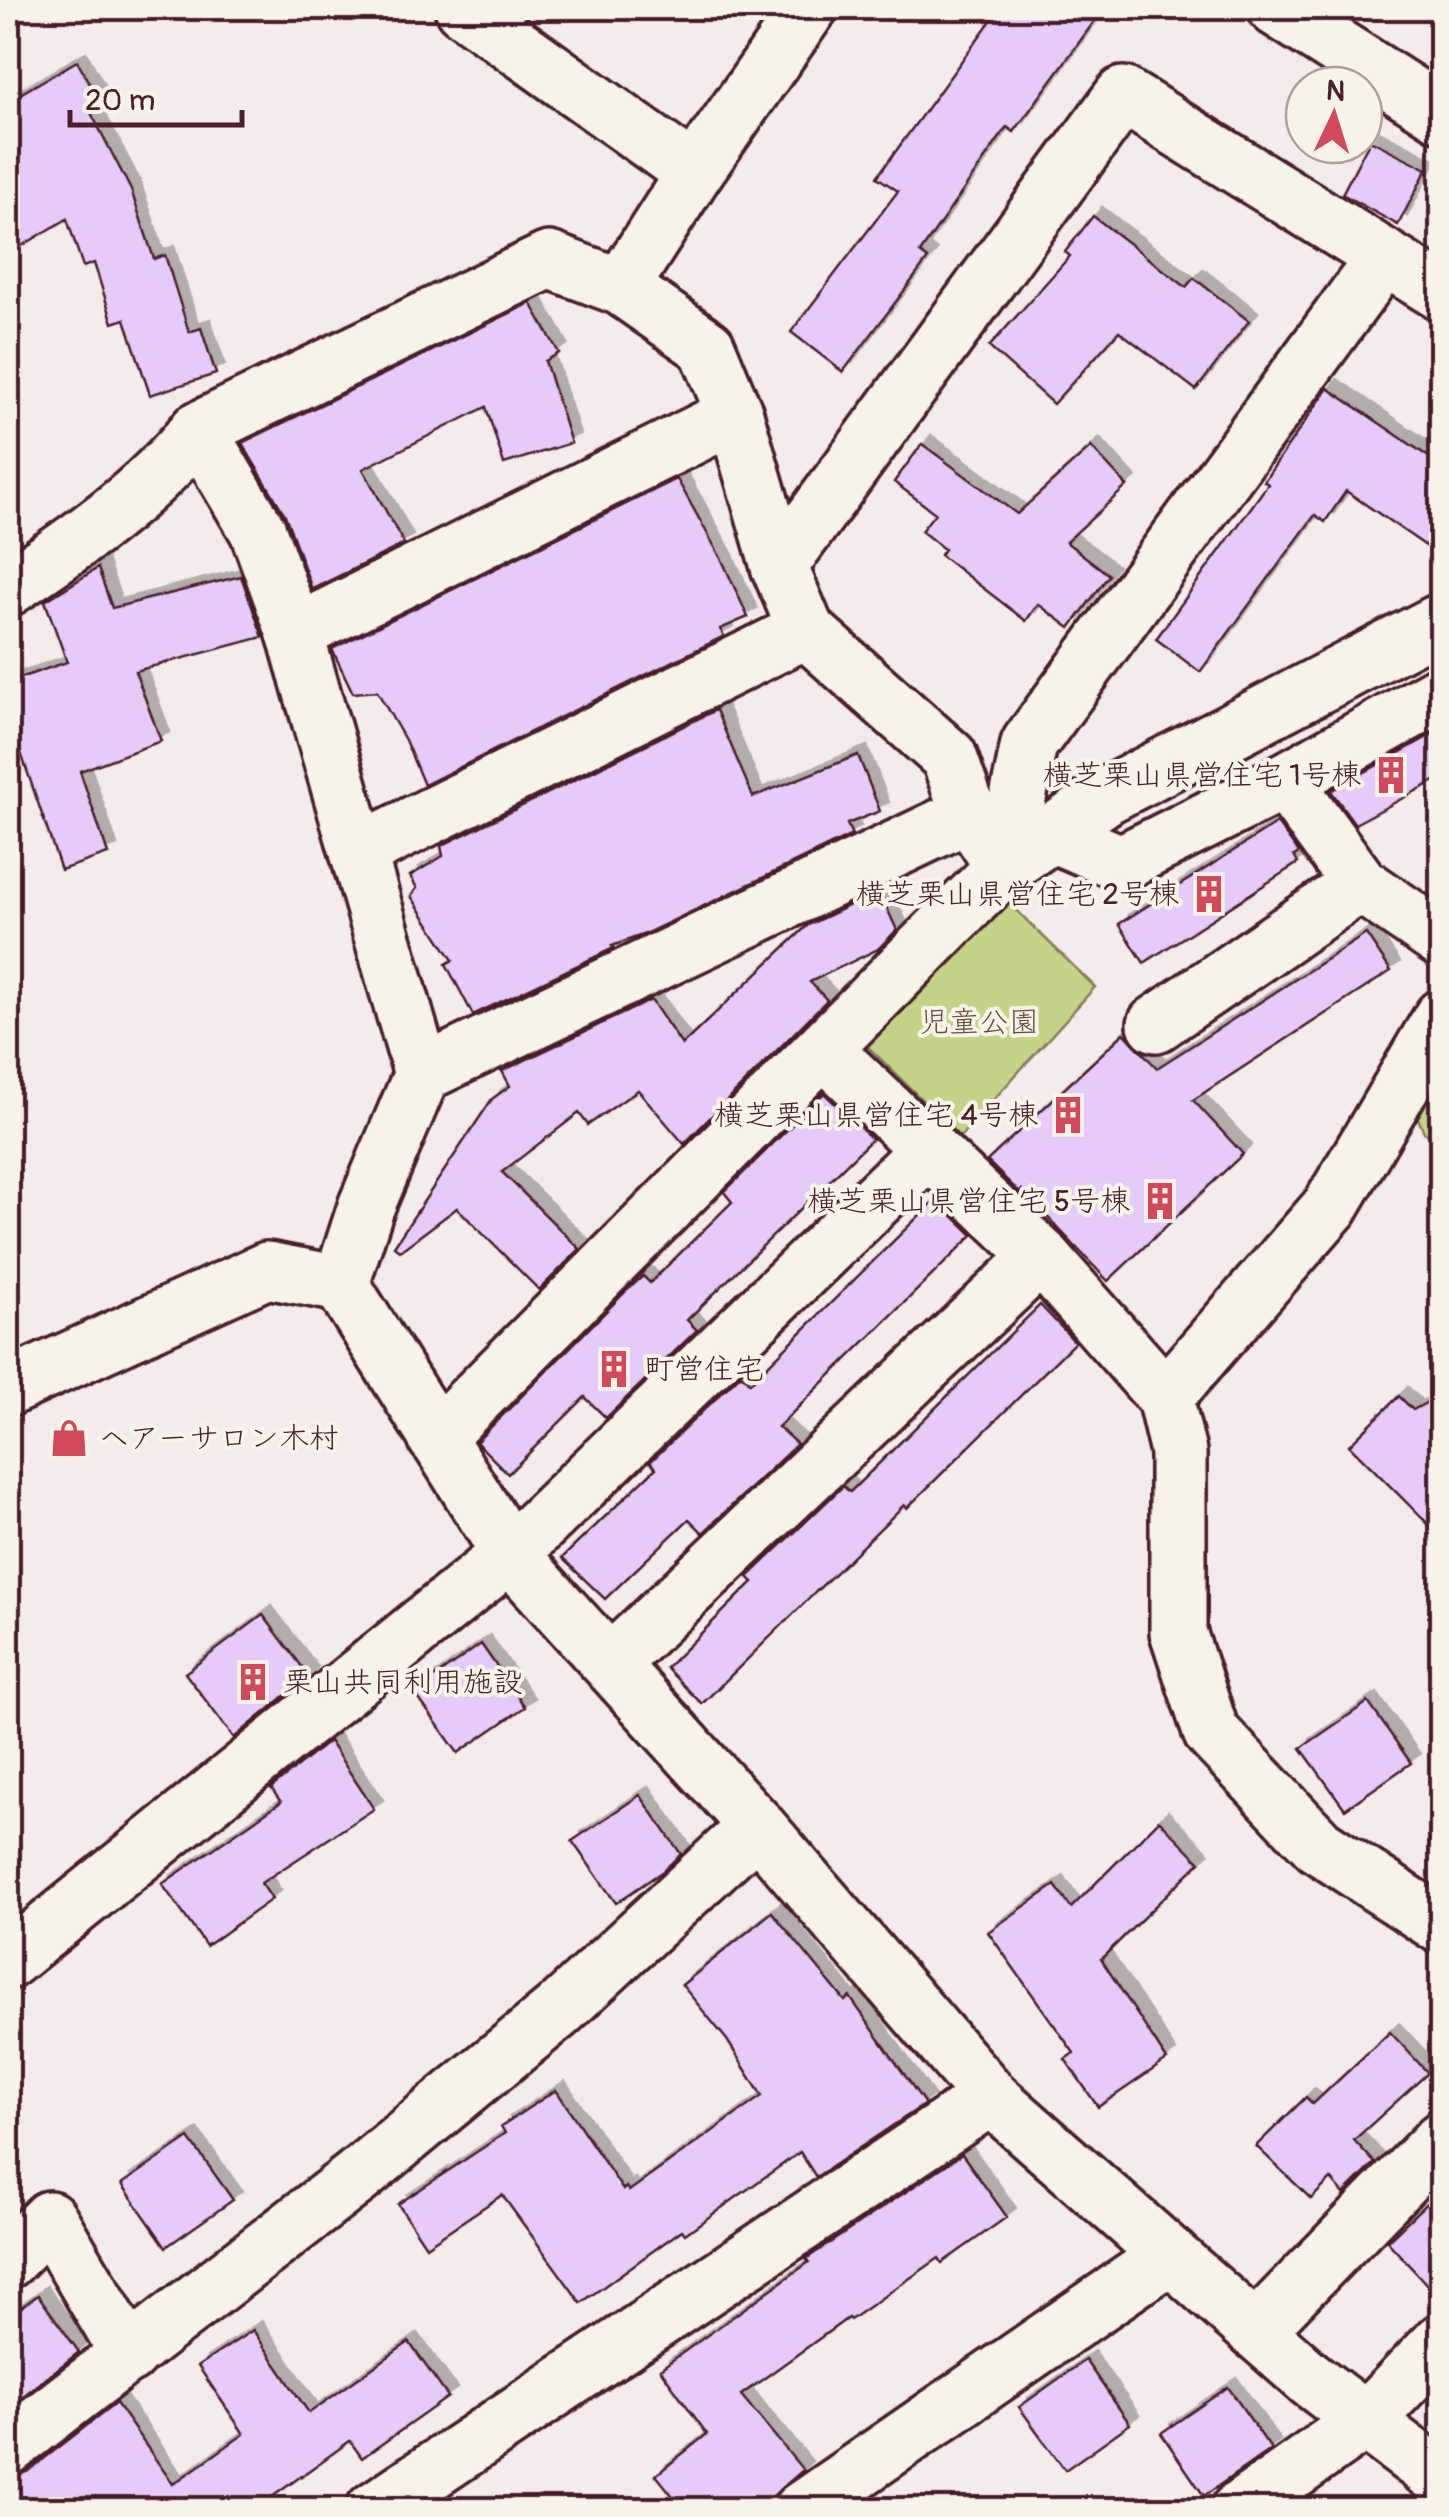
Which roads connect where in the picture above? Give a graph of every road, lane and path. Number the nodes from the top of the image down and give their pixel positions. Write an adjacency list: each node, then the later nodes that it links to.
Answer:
1 (463, 8): 5 (street)
2 (809, 8): 5 (street)
3 (1284, 10): 4 (street)
4 (1442, 114)
5 (694, 172): 7 (street)
6 (1384, 258): 8 (street); 11 (street); 21 (street)
7 (622, 287): 9 (street); 10 (street)
8 (1442, 292)
9 (735, 415): 11 (street); 15 (street)
10 (198, 430): 12 (street); 15 (street)
11 (779, 566): 14 (street)
12 (8, 588)
13 (1442, 621): 19 (street)
14 (806, 630): 18 (street); 20 (street)
15 (295, 633): 20 (street)
16 (1442, 694): 17 (street)
17 (1285, 781): 19 (street); 22 (street)
18 (969, 814): 21 (street); 27 (street)
19 (1052, 834): 21 (street)
20 (358, 852): 27 (street)
21 (1004, 866): 26 (street)
22 (1360, 884): 23 (street); 25 (street)
23 (1442, 940)
24 (1442, 1017): 32 (street)
25 (1156, 1024)
26 (824, 1050): 28 (street); 33 (street)
27 (422, 1074): 30 (street)
28 (929, 1149): 29 (street); 34 (street)
29 (1041, 1256): 32 (street); 35 (street)
30 (341, 1284): 31 (street); 33 (street)
31 (8, 1388)
32 (1166, 1397): 37 (street)
33 (436, 1438): 34 (street)
34 (510, 1554): 35 (street); 38 (street)
35 (610, 1663): 36 (street)
36 (756, 1826): 39 (street); 45 (street)
37 (1442, 1926)
38 (8, 1961)
39 (991, 2097): 41 (street); 49 (street)
40 (1442, 2139): 43 (street)
41 (1170, 2254): 43 (street); 50 (street)
42 (8, 2260): 45 (street)
43 (1255, 2330): 46 (street)
44 (1442, 2341): 46 (street)
45 (129, 2356): 47 (street)
46 (1366, 2420): 48 (street); 51 (street)
47 (8, 2447)
48 (1442, 2479)
49 (374, 2510)
50 (801, 2510)
51 (1238, 2510)

